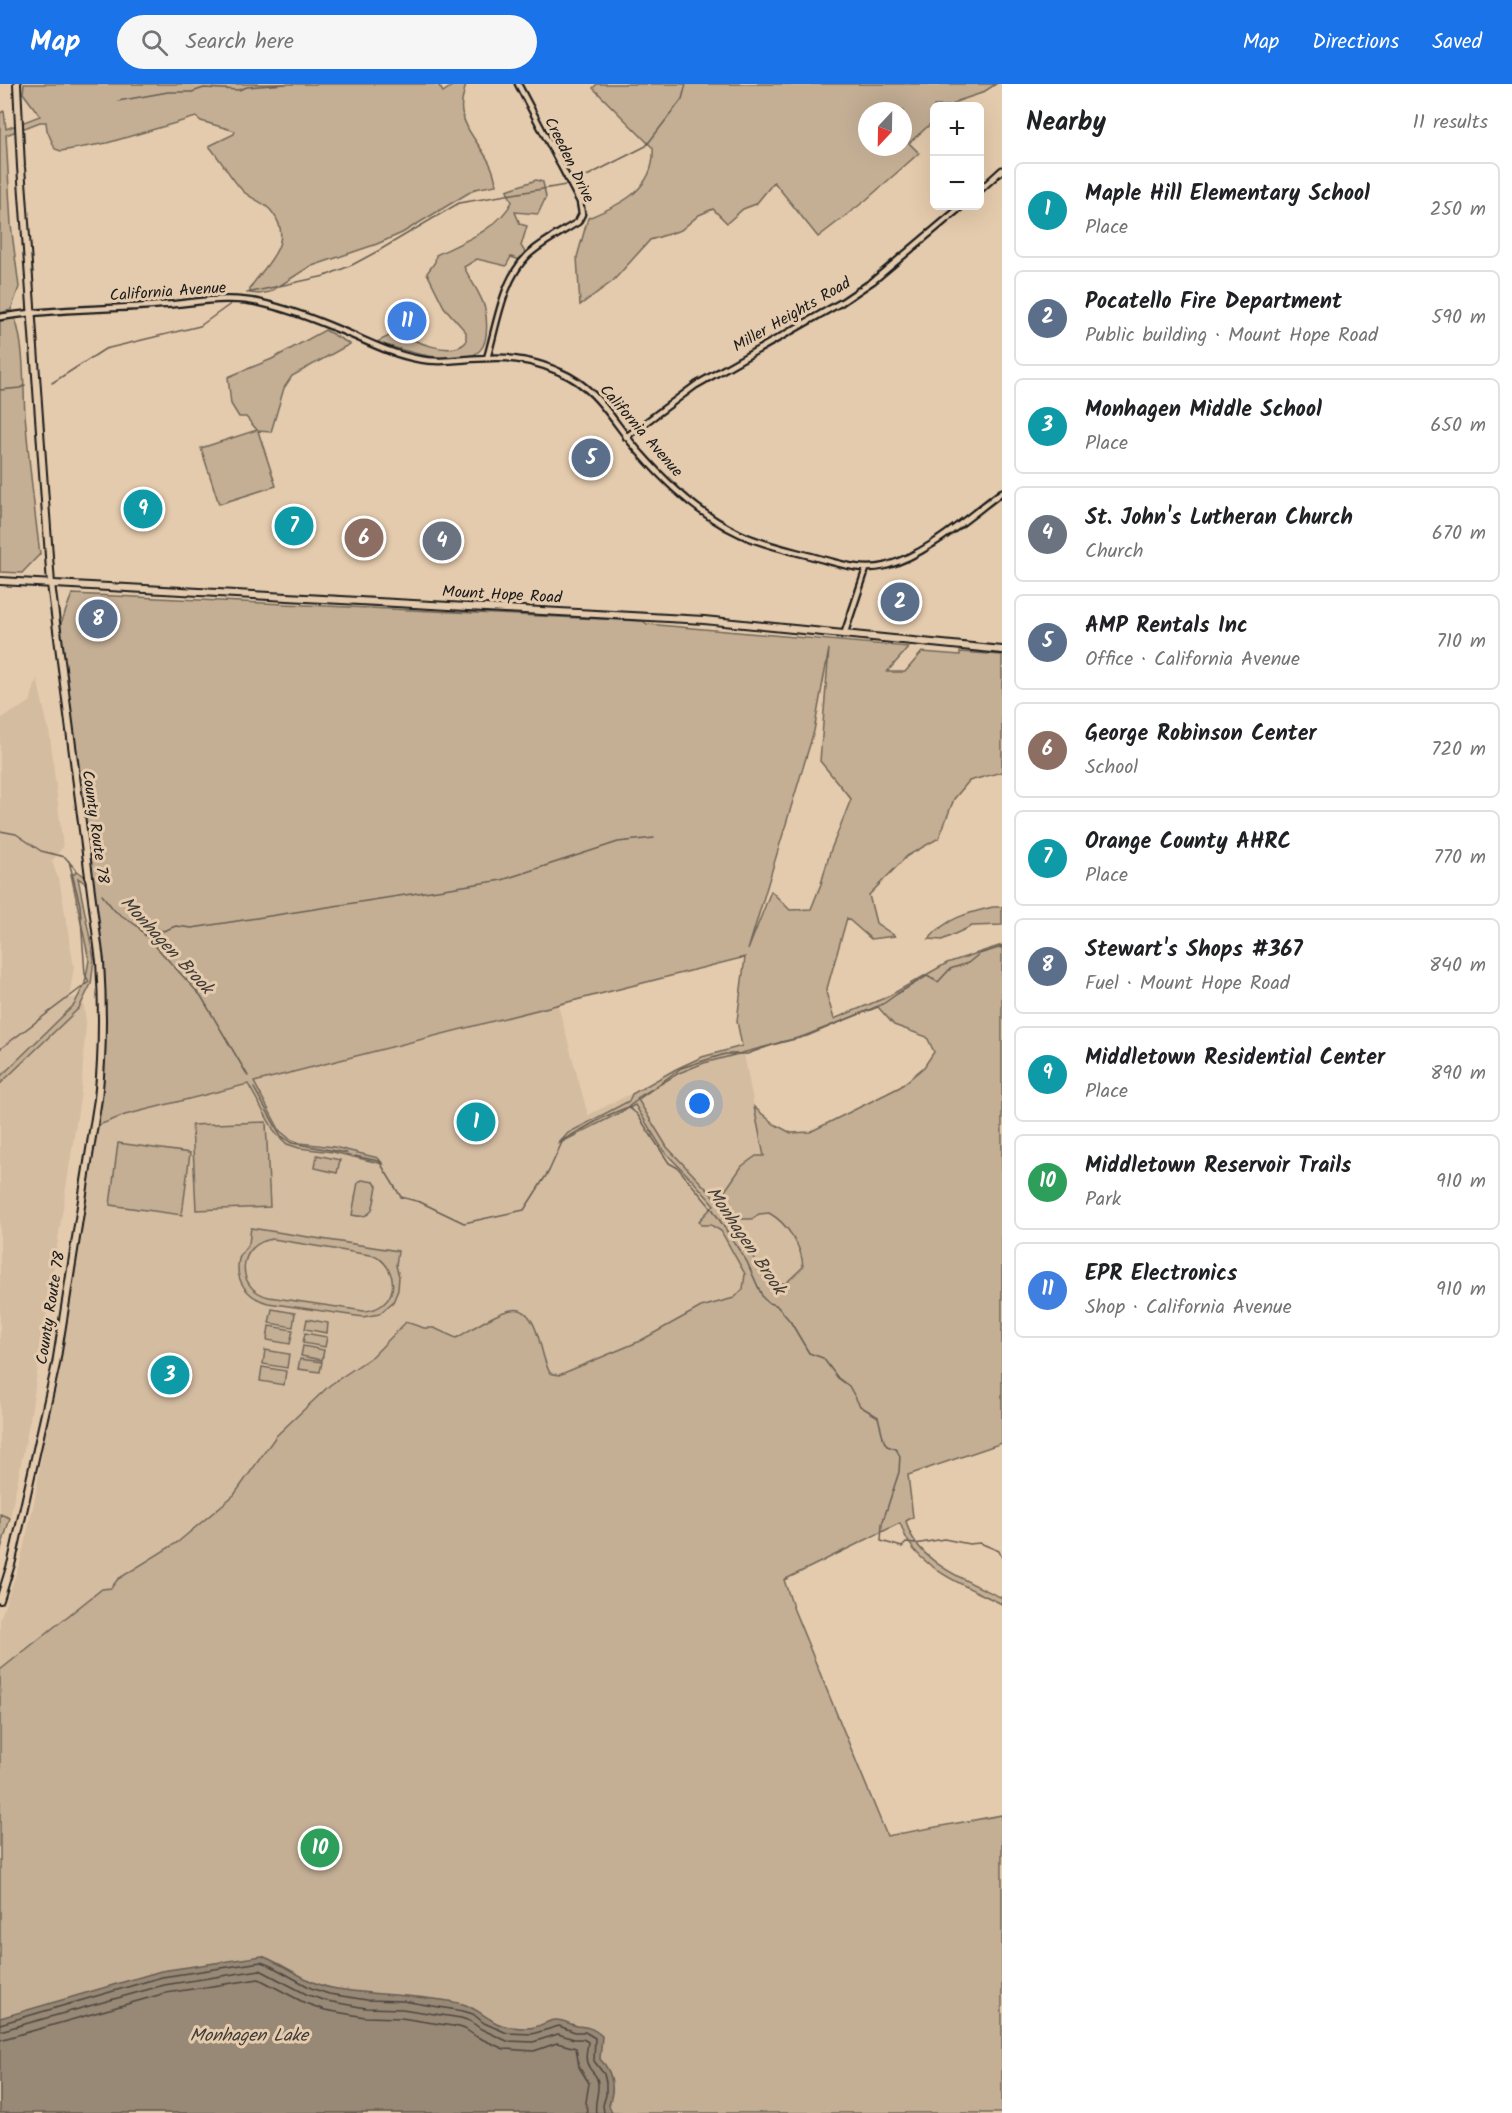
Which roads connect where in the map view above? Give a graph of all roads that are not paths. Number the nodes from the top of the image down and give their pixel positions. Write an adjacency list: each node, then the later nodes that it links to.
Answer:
1 (17, 84): 6 (street, County Route 78)
2 (518, 84): 8 (street, Creeden Drive)
3 (1002, 170): 4 (street)
4 (984, 186)
5 (957, 210): 9 (street, Miller Heights Road)
6 (31, 313): 7 (street, California Avenue); 8 (street, California Avenue); 13 (street, County Route 78)
7 (0, 317)
8 (487, 358): 9 (street, California Avenue)
9 (626, 436): 11 (street, California Avenue)
10 (1002, 492): 11 (street)
11 (866, 569): 14 (street)
12 (0, 581): 13 (street, Mount Hope Road)
13 (51, 584): 14 (street, Mount Hope Road); 16 (street, County Route 78)
14 (844, 635): 15 (street, Mount Hope Road)
15 (1002, 650)
16 (0, 1600)

